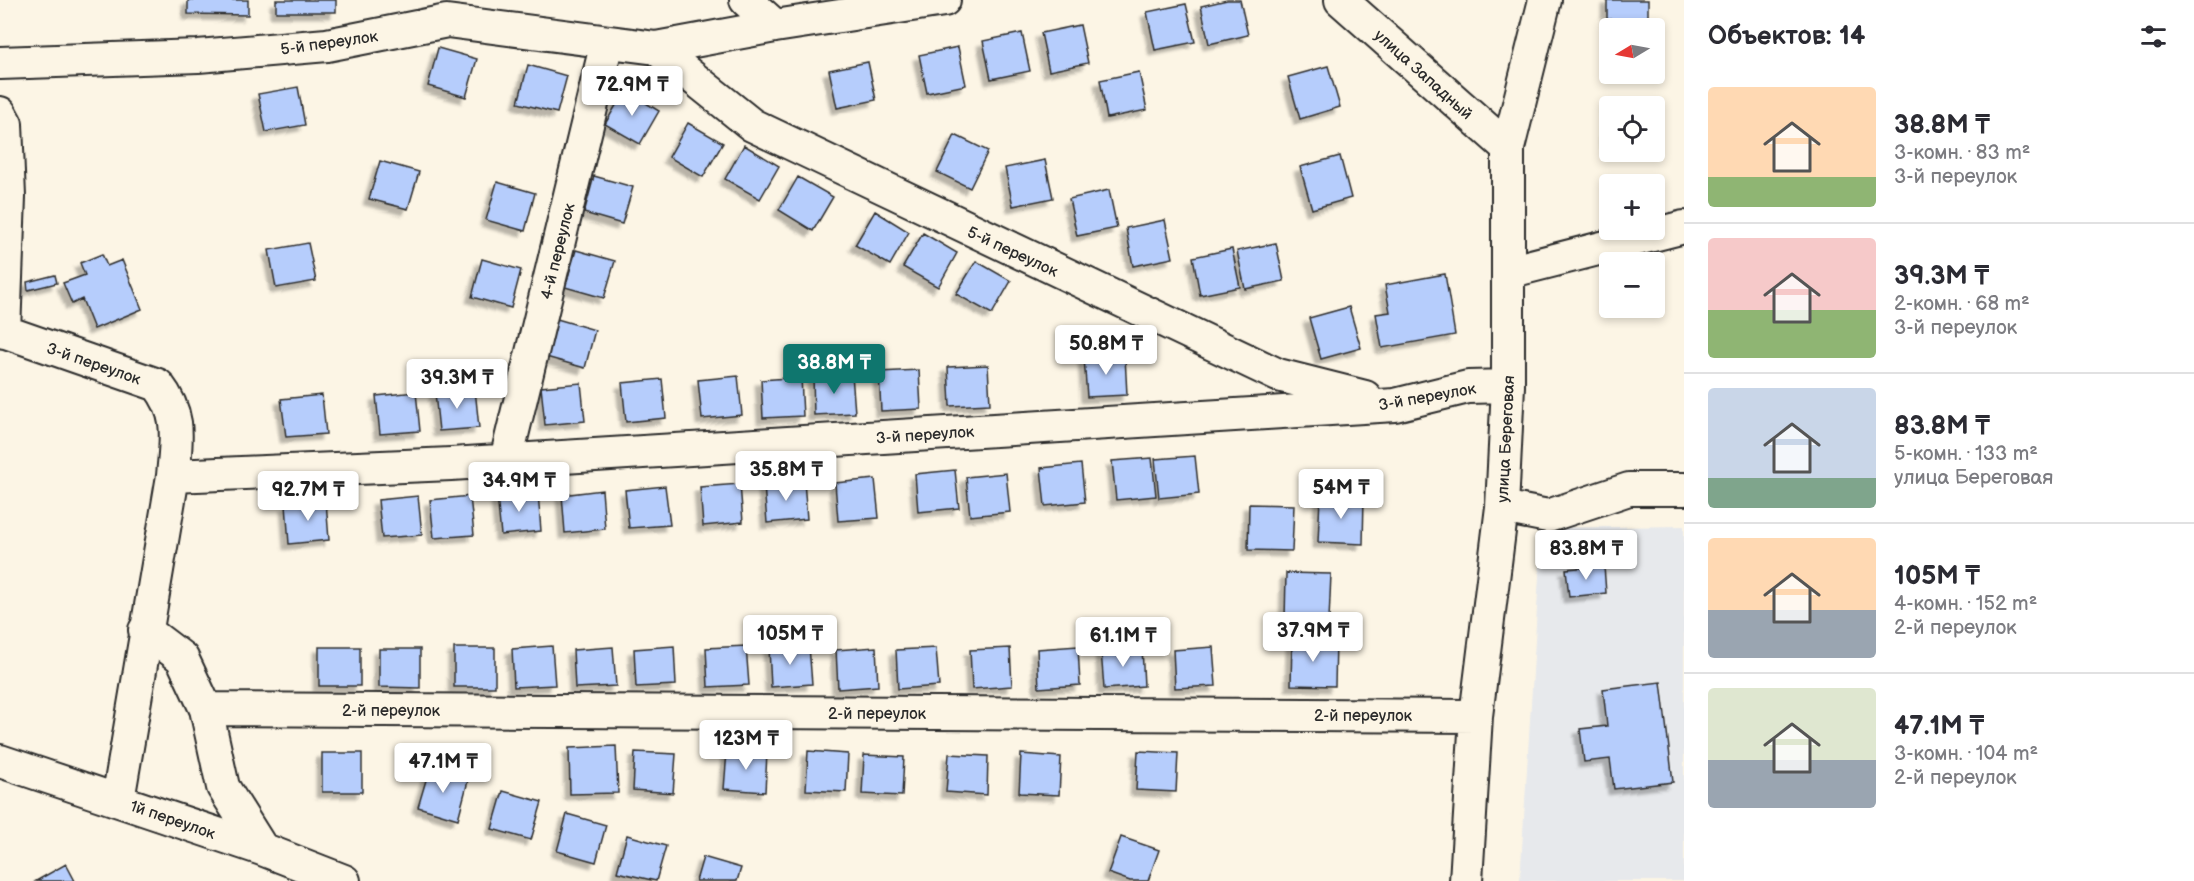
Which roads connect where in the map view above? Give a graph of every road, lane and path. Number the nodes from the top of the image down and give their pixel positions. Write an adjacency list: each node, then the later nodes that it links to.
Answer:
1 (746, 0): 5 (street)
2 (944, 0): 5 (street, 5-й переулок)
3 (1341, 0): 10 (street, улица Западный)
4 (1545, 0): 10 (street, улица Береговая)
5 (775, 26): 7 (street, 5-й переулок)
6 (607, 42): 7 (street, 5-й переулок); 8 (street, 5-й переулок); 16 (street, 4-й переулок)
7 (656, 48): 15 (street, 5-й переулок)
8 (0, 63)
9 (0, 113): 13 (street)
10 (1508, 148): 12 (street, улица Береговая)
11 (1684, 227): 12 (street)
12 (1508, 272): 14 (street, улица Береговая)
13 (2, 331): 17 (street, 3-й переулок)
14 (1508, 386): 15 (street, 3-й переулок); 19 (street, улица Береговая)
15 (1395, 405): 16 (street, 3-й переулок)
16 (506, 460): 17 (street, 3-й переулок)
17 (172, 476): 20 (street)
18 (1684, 489): 19 (street)
19 (1502, 507): 22 (street, улица Береговая)
20 (145, 630): 21 (street); 24 (street)
21 (206, 710): 22 (street, 2-й переулок); 25 (street)
22 (1476, 716): 27 (street, улица Береговая)
23 (0, 761): 24 (street, 1й переулок)
24 (118, 801): 25 (street, 1й переулок)
25 (262, 849): 26 (street, 1й переулок)
26 (344, 881)
27 (1466, 881)

